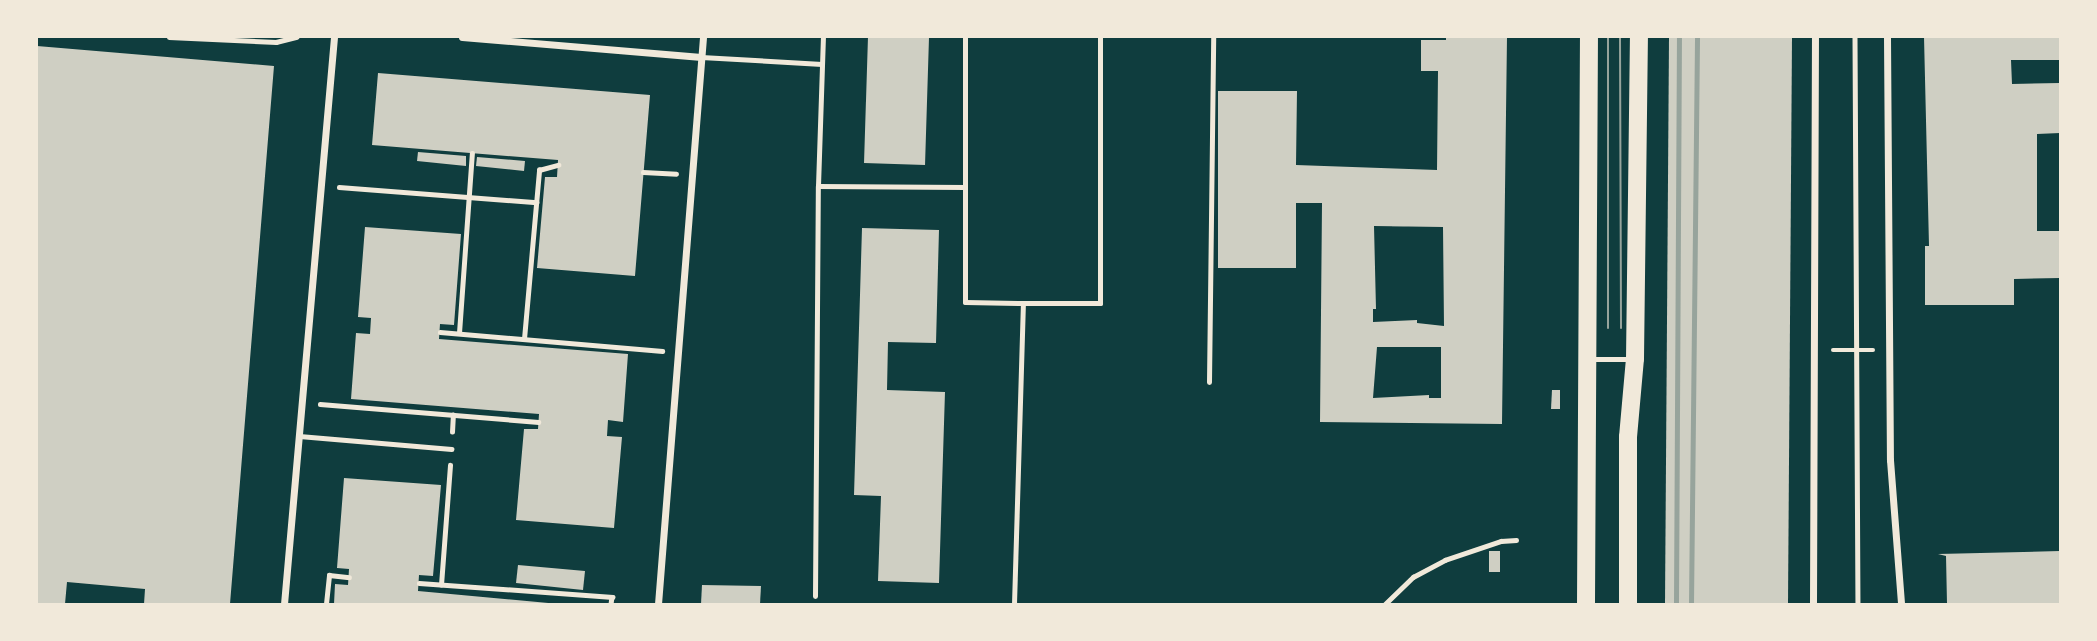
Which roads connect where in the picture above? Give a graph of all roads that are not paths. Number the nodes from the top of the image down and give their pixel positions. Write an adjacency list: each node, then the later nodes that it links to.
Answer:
1 (334, 37): 20 (street)
2 (461, 37): 12 (street)
3 (703, 37): 12 (street)
4 (823, 37): 13 (lane)
5 (965, 37): 15 (lane)
6 (1100, 37): 16 (lane)
7 (1213, 37): 19 (lane)
8 (1589, 37): 17 (main road)
9 (1639, 37): 18 (main road)
10 (1815, 37): 28 (street)
11 (1887, 37): 29 (street)
12 (701, 57): 13 (lane); 24 (street)
13 (822, 64): 14 (lane)
14 (818, 186): 15 (lane); 22 (lane)
15 (965, 187): 16 (lane)
16 (1023, 303): 25 (lane)
17 (1588, 359): 18 (lane); 26 (main road)
18 (1635, 359): 27 (main road)
19 (1209, 382)
20 (299, 436): 21 (lane); 23 (street)
21 (451, 449)
22 (815, 596)
23 (284, 604)
24 (658, 604)
25 (1014, 604)
26 (1586, 604)
27 (1628, 604)
28 (1814, 604)
29 (1901, 604)

